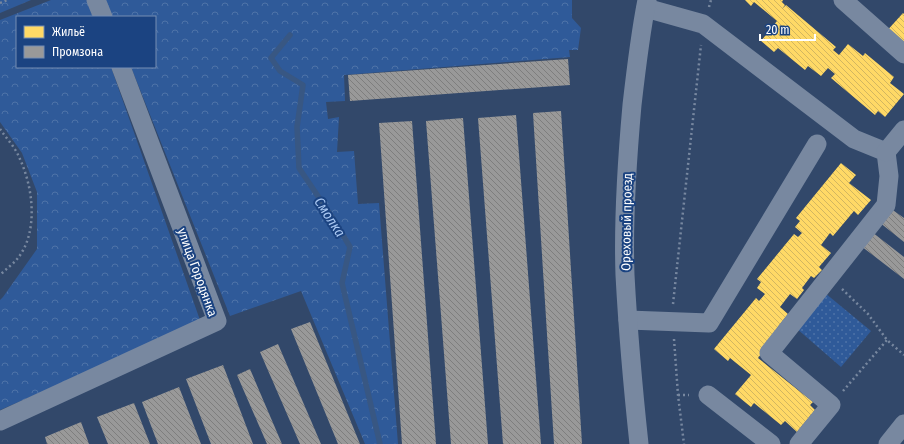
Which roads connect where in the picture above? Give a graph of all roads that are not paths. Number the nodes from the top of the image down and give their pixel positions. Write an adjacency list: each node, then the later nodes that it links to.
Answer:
1 (96, 0): 4 (street)
2 (843, 0): 5 (street)
3 (646, 4): 9 (street); 10 (street, Ореховый проезд)
4 (103, 16)
5 (904, 54)
6 (122, 68): 12 (street, улица Городянка)
7 (904, 130): 9 (street)
8 (817, 144): 10 (street)
9 (886, 152): 16 (street)
10 (628, 320): 14 (street, Ореховый проезд)
11 (708, 395): 15 (street)
12 (0, 421)
13 (904, 424): 17 (street)
14 (639, 444)
15 (771, 444)
16 (799, 444)
17 (888, 444)

